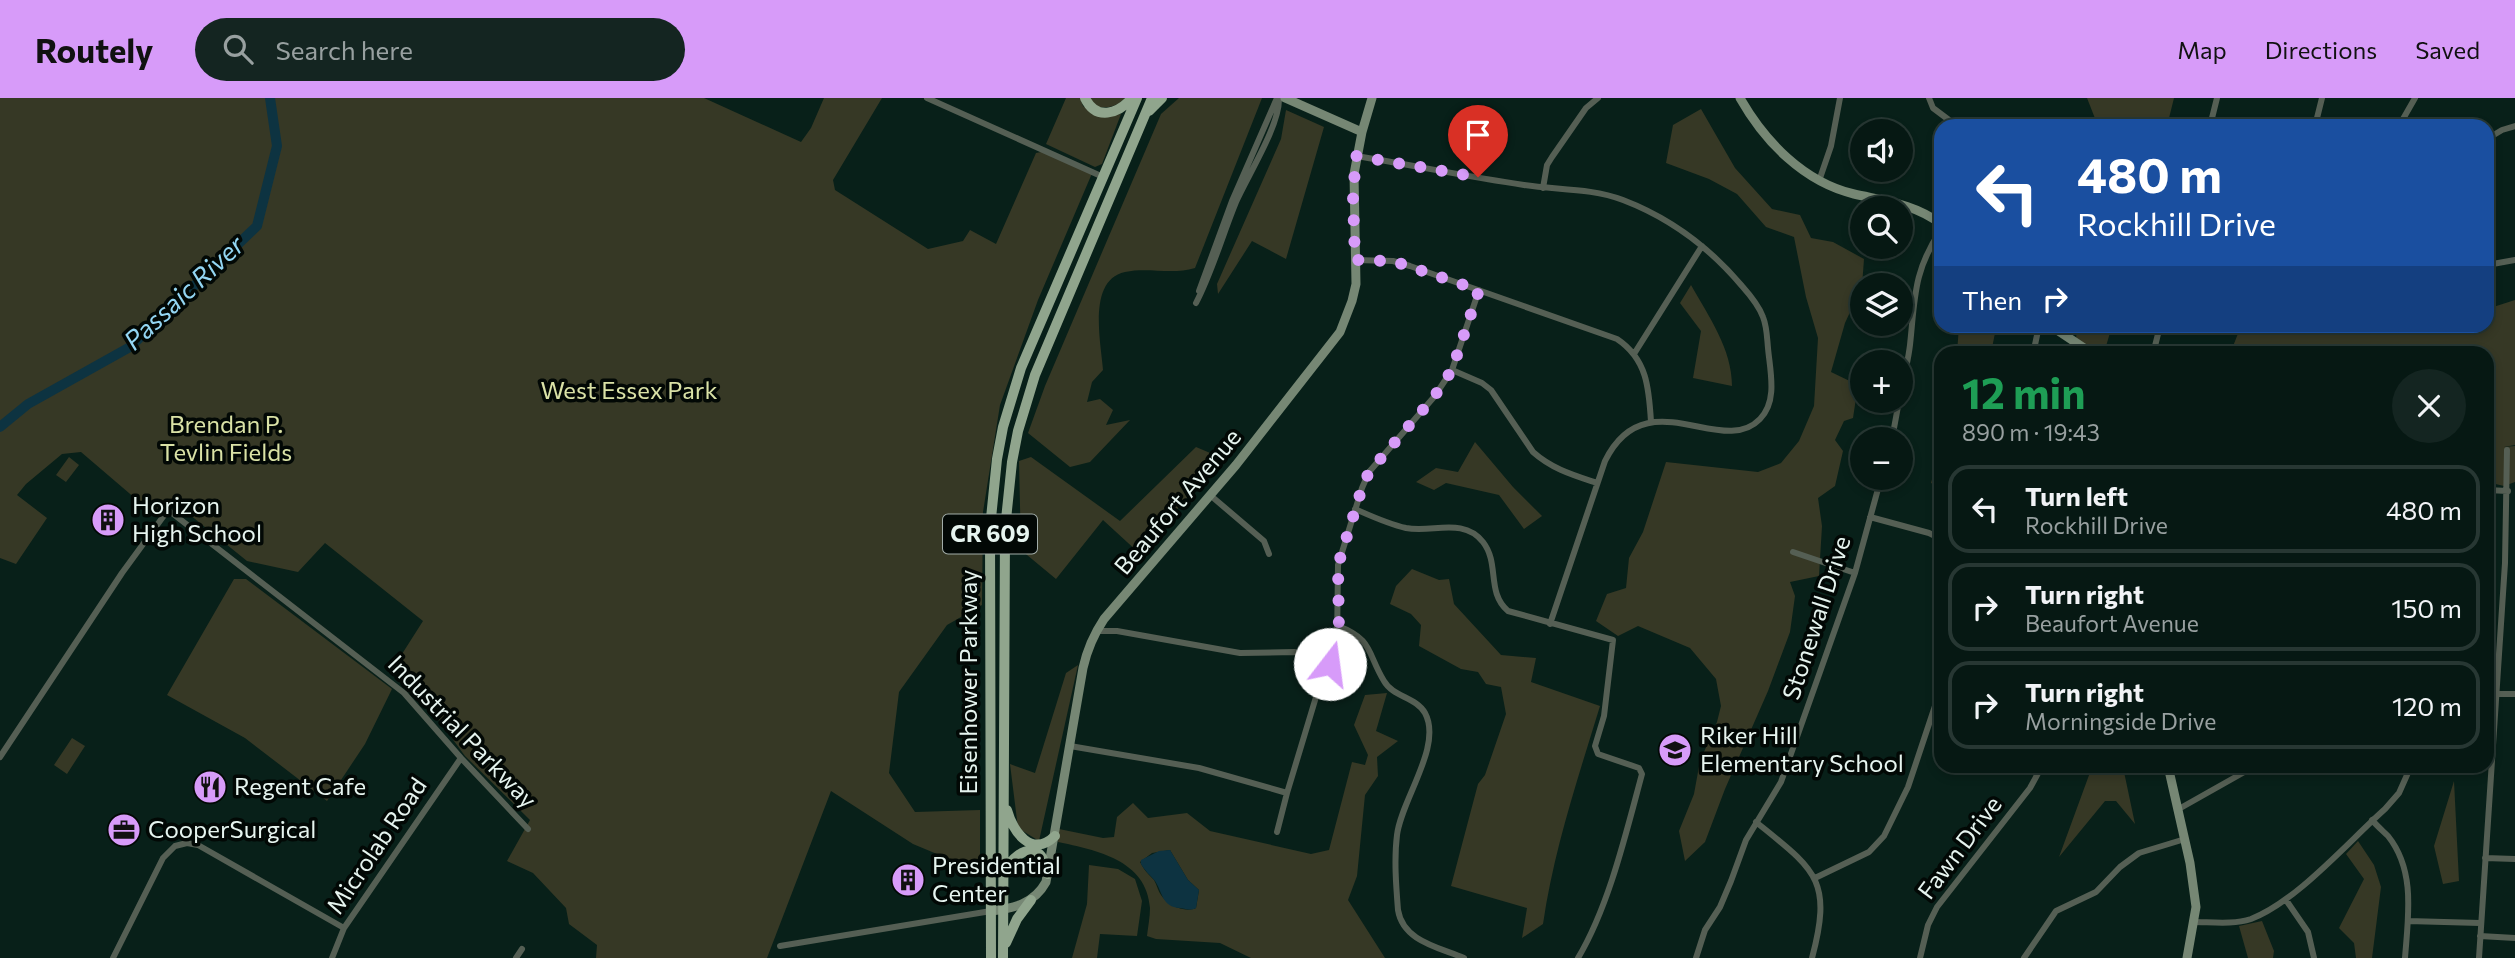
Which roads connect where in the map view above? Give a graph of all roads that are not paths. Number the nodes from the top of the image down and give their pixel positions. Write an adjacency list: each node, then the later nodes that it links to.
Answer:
1 (927, 98): 25 (street)
2 (1085, 98): 3 (main road)
3 (1135, 98): 25 (main road, Eisenhower Parkway / CR 609)
4 (1152, 98): 20 (main road, Eisenhower Parkway / CR 609)
5 (1162, 98): 20 (main road)
6 (1278, 98): 6 (street)
7 (1285, 98): 22 (street)
8 (1373, 98): 22 (street, Beaufort Avenue)
9 (1598, 98): 27 (street)
10 (1740, 98): 26 (street)
11 (1840, 98): 26 (street)
12 (1929, 98): 16 (street)
13 (2217, 98): 17 (street)
14 (2322, 98): 18 (street)
15 (2414, 98): 19 (street)
16 (1948, 119)
17 (2212, 119)
18 (2317, 119)
19 (2403, 119)
20 (1143, 120): 72 (main road, Eisenhower Parkway / CR 609)
21 (2515, 126): 23 (street)
22 (1362, 132): 24 (street, Beaufort Avenue)
23 (2494, 135)
24 (1356, 156): 27 (street); 31 (street, Beaufort Avenue)
25 (1101, 176): 88 (main road, Eisenhower Parkway / CR 609)
26 (1819, 181): 28 (street)
27 (1543, 188): 30 (street)
28 (1934, 219)
29 (1934, 240): 37 (street)
30 (1702, 246): 38 (street); 40 (street)
31 (1355, 260): 34 (street); 46 (street, Beaufort Avenue)
32 (2515, 260): 33 (street)
33 (2494, 264)
34 (1479, 290): 38 (street); 39 (street)
35 (2062, 333): 36 (street)
36 (2081, 346)
37 (1909, 350)
38 (1634, 354): 40 (street)
39 (1452, 370): 42 (street); 47 (street)
40 (1651, 422): 42 (street)
41 (2507, 450): 45 (street)
42 (1597, 483): 55 (street)
43 (1878, 490): 48 (street, Stonewall Drive)
44 (2494, 490): 45 (street)
45 (2508, 491): 50 (street)
46 (1210, 495): 53 (street); 57 (street, Beaufort Avenue)
47 (1355, 509): 55 (street); 56 (street)
48 (1870, 517): 49 (street); 54 (street, Stonewall Drive)
49 (1934, 536)
50 (2505, 550): 51 (street); 59 (street)
51 (2515, 550)
52 (1793, 552): 54 (street)
53 (1269, 554)
54 (1854, 573): 75 (street, Stonewall Drive)
55 (1550, 624): 103 (street)
56 (1338, 626): 58 (street); 102 (street)
57 (1097, 631): 58 (street); 63 (street, Beaufort Avenue)
58 (1330, 664): 71 (street)
59 (2495, 694): 60 (street); 62 (street)
60 (2515, 694)
61 (1934, 709): 84 (street)
62 (2494, 709)
63 (1070, 746): 71 (street); 78 (street, Beaufort Avenue)
64 (0, 757): 65 (street, Industrial Parkway)
65 (461, 758): 76 (street, Industrial Parkway); 92 (street, Microlab Road)
66 (2038, 773): 106 (street, Fawn Drive)
67 (2169, 773): 73 (street)
68 (2243, 773): 73 (street)
69 (2408, 773): 74 (street)
70 (2490, 773): 80 (street)
71 (1287, 793): 77 (street)
72 (1004, 802): 78 (main road); 82 (main road, Eisenhower Parkway / CR 609)
73 (2177, 810): 79 (street)
74 (2372, 820): 86 (street); 89 (street)
75 (1756, 822): 84 (street); 104 (street, Stonewall Drive)
76 (528, 829)
77 (1277, 832)
78 (1055, 836): 83 (street, Beaufort Avenue)
79 (2185, 839): 90 (street); 107 (street)
80 (2484, 858): 81 (street); 91 (street)
81 (2515, 859)
82 (1004, 872): 83 (main road); 87 (main road, Eisenhower Parkway / CR 609)
83 (1048, 874): 85 (street, Beaufort Avenue)
84 (1815, 878): 105 (street)
85 (1031, 900): 87 (street); 97 (main road)
86 (2286, 900): 90 (street); 109 (street)
87 (1003, 909): 88 (street); 97 (main road, Eisenhower Parkway / CR 609)
88 (991, 911): 95 (street); 101 (main road, Eisenhower Parkway / CR 609)
89 (2408, 921): 91 (street); 110 (street)
90 (2192, 922): 108 (street)
91 (2480, 923): 93 (street)
92 (344, 928): 98 (street); 99 (street, Microlab Road)
93 (2480, 936): 94 (street); 111 (street)
94 (2515, 938)
95 (780, 946)
96 (522, 949): 100 (street)
97 (1003, 954)
98 (113, 958)
99 (332, 958)
100 (516, 958)
101 (991, 958)
102 (1464, 958)
103 (1578, 958)
104 (1696, 958)
105 (1812, 958)
106 (1920, 958)
107 (2024, 958)
108 (2187, 958)
109 (2314, 958)
110 (2405, 958)
111 (2479, 958)

